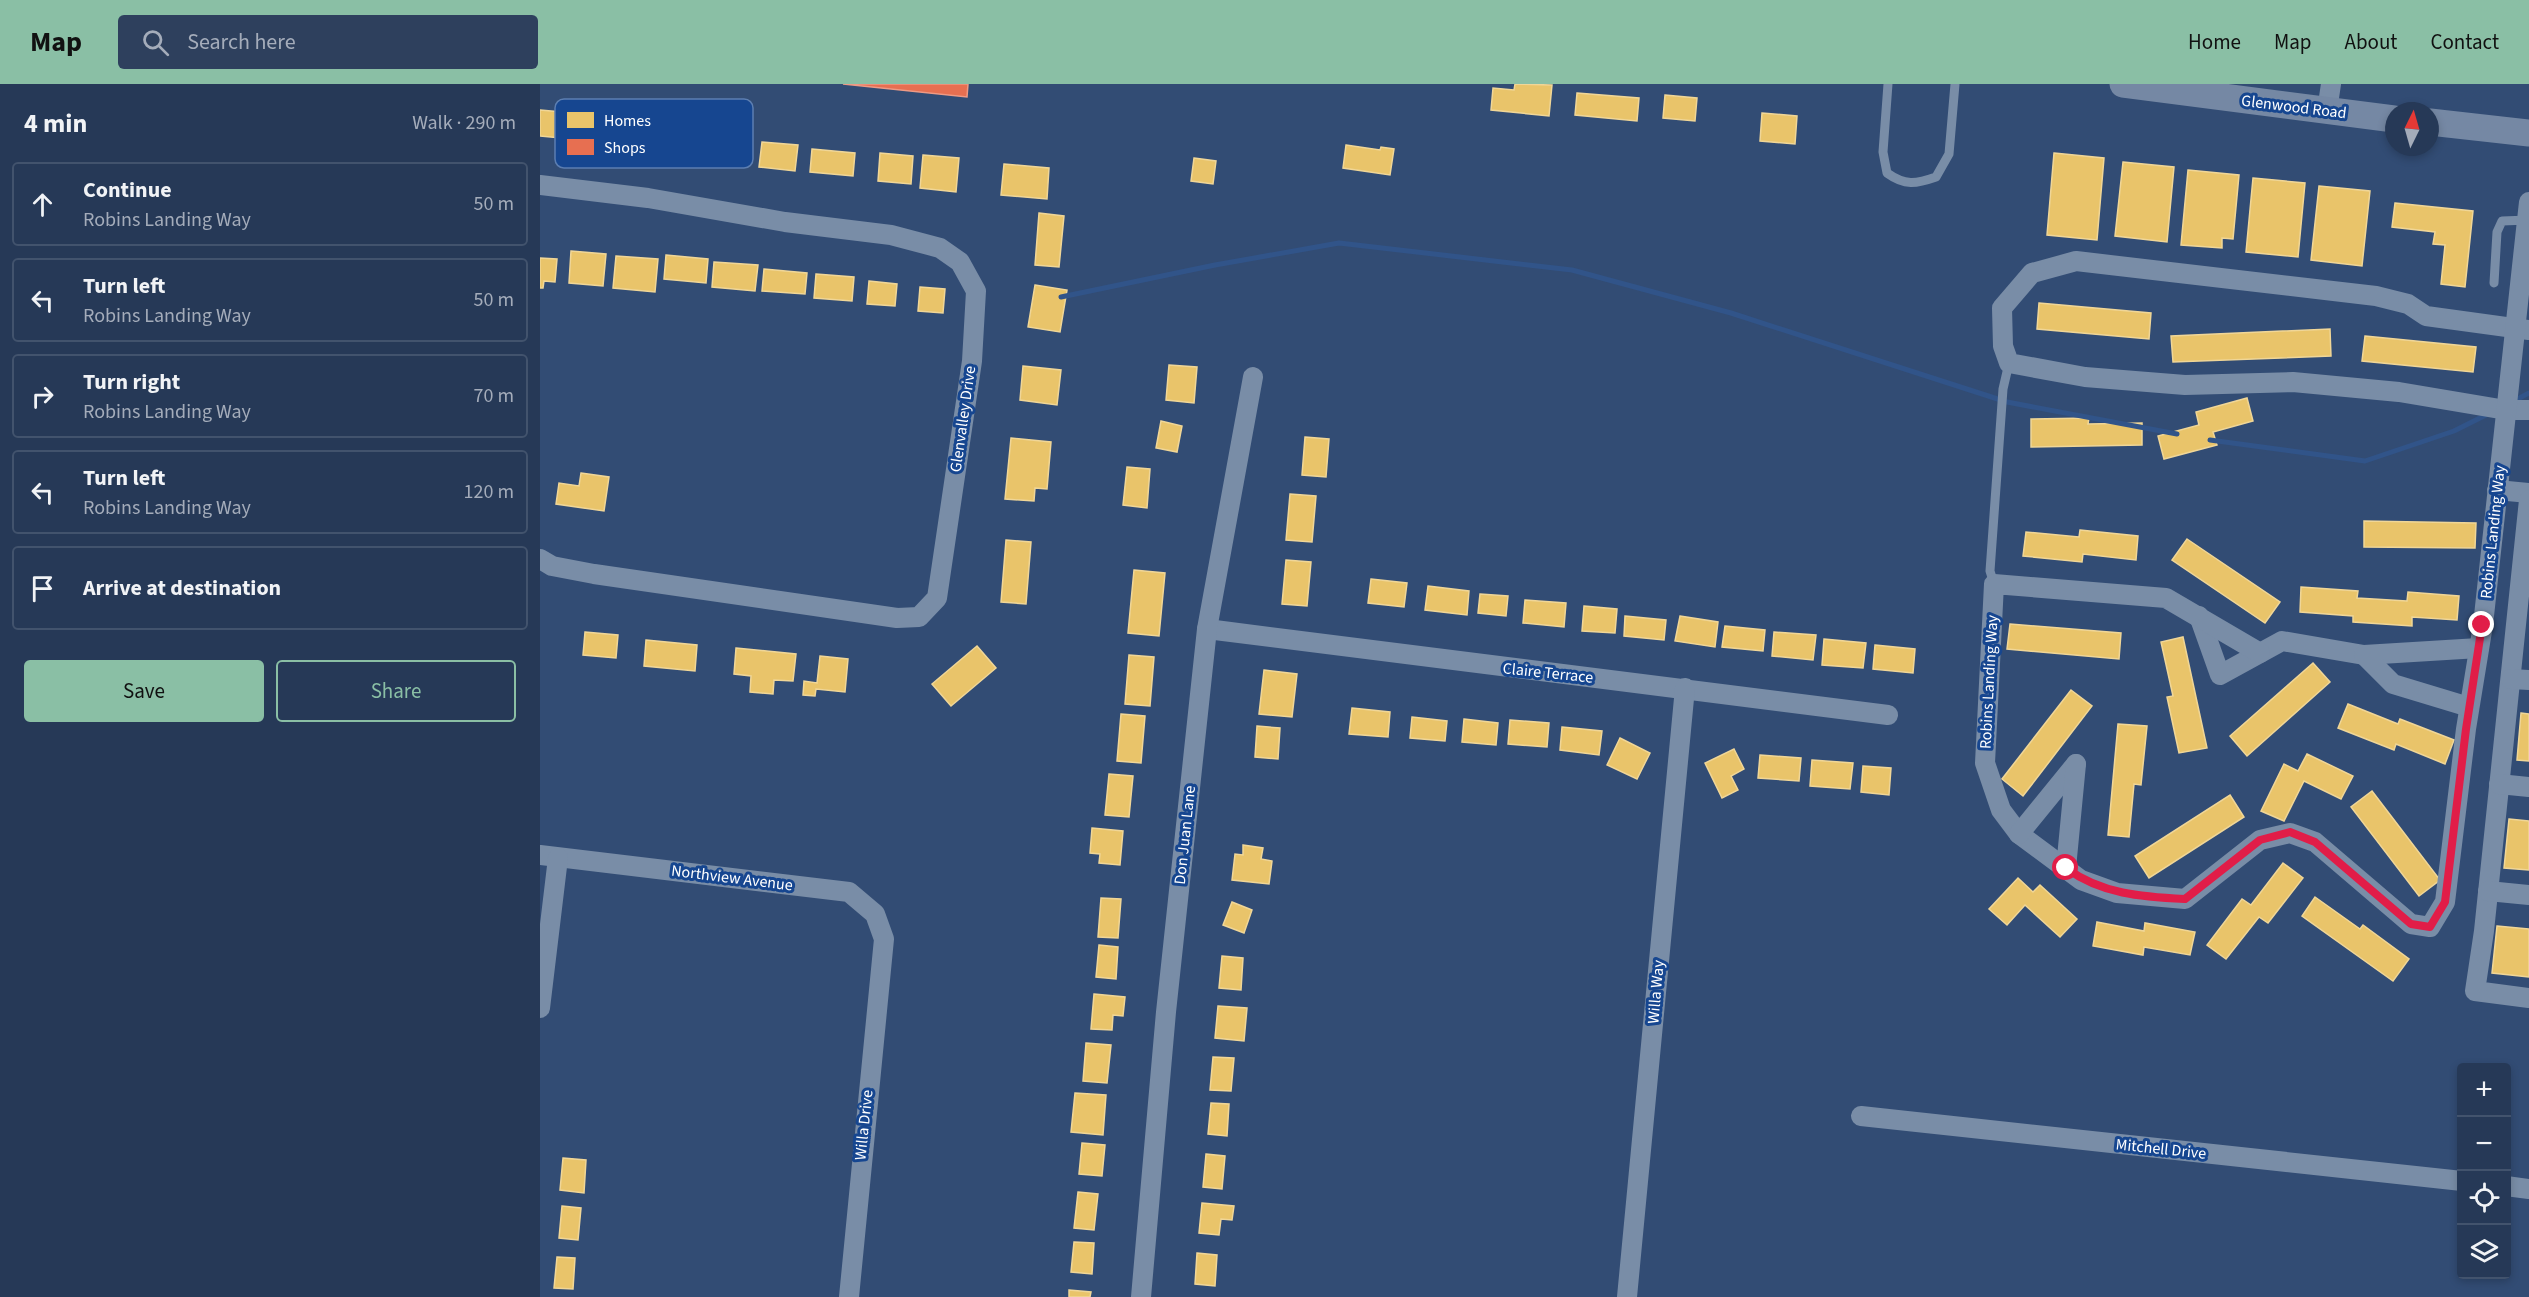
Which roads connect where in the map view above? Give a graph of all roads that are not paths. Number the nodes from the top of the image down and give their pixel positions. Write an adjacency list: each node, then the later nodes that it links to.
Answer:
1 (1888, 84): 2 (lane)
2 (1955, 84)
3 (2123, 84): 5 (main road, Glenwood Road)
4 (2331, 84): 5 (street)
5 (2326, 111): 6 (main road, Glenwood Road)
6 (2385, 117)
7 (2439, 123): 8 (main road)
8 (2529, 133)
9 (540, 185): 20 (street, Glenvalley Drive)
10 (2528, 214): 11 (lane); 12 (street, Robins Landing Way)
11 (2494, 283)
12 (2522, 328): 13 (street); 15 (street, Robins Landing Way)
13 (2009, 363): 15 (street); 23 (lane)
14 (1253, 377): 27 (street, Don Juan Lane)
15 (2506, 410): 16 (street); 17 (street, Robins Landing Way)
16 (2529, 410)
17 (2497, 490): 18 (street); 21 (street, Robins Landing Way)
18 (2529, 492)
19 (2529, 500): 22 (street, Robins Landing Way)
20 (540, 559)
21 (2489, 563): 22 (street); 25 (street, Robins Landing Way)
22 (2525, 571): 26 (street, Robins Landing Way)
23 (1994, 584): 24 (street); 37 (street, Robins Landing Way)
24 (2199, 616): 29 (street); 29 (street)
25 (2482, 625): 26 (street); 28 (street, Robins Landing Way)
26 (2516, 628): 31 (street, Robins Landing Way)
27 (1208, 629): 32 (street, Claire Terrace); 50 (street, Don Juan Lane)
28 (2479, 648): 30 (street); 33 (street, Robins Landing Way)
29 (2260, 653): 30 (street)
30 (2364, 655): 33 (street)
31 (2520, 680): 35 (street, Robins Landing Way)
32 (1685, 688): 34 (street, Claire Terrace); 51 (street, Willa Way)
33 (2469, 707): 39 (street, Robins Landing Way)
34 (1888, 715)
35 (2499, 784): 36 (street); 40 (street, Robins Landing Way)
36 (2529, 787)
37 (2019, 834): 39 (street, Robins Landing Way); 39 (street)
38 (549, 856): 42 (street, Northview Avenue); 44 (street)
39 (2066, 868)
40 (2488, 891): 41 (street); 43 (street, Robins Landing Way)
41 (2529, 895)
42 (882, 954): 49 (street, Willa Drive)
43 (2529, 998)
44 (540, 1008)
45 (1861, 1116): 46 (street, Mitchell Drive)
46 (2457, 1180)
47 (2511, 1187): 48 (street)
48 (2529, 1189)
49 (849, 1297)
50 (1142, 1297)
51 (1627, 1297)

